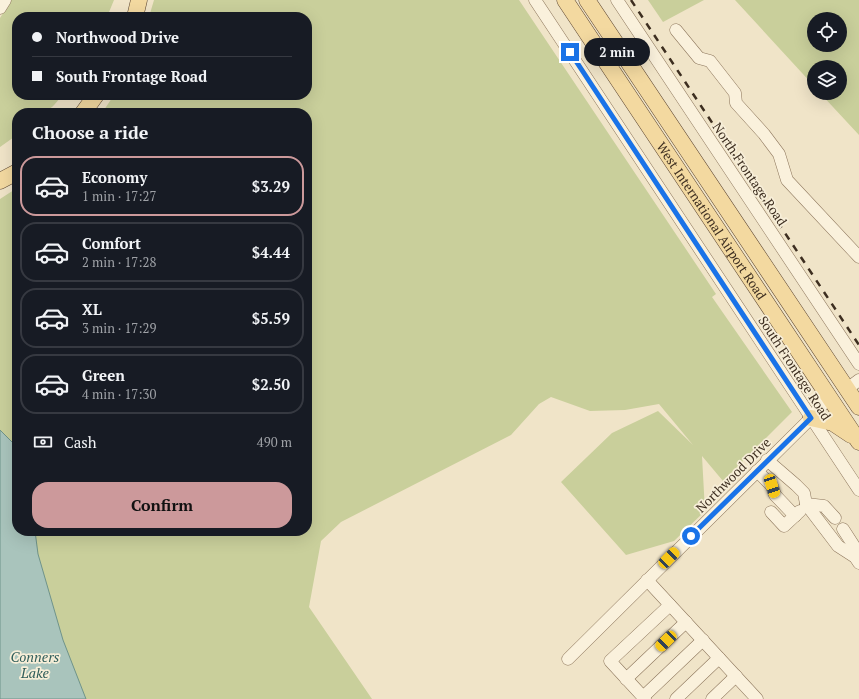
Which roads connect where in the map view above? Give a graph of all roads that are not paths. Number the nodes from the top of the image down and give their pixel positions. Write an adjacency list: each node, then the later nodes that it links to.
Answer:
1 (5, 0): 7 (street)
2 (139, 0): 8 (main road)
3 (535, 0): 18 (street, South Frontage Road)
4 (566, 0): 15 (main road, West International Airport Road)
5 (587, 0): 14 (main road, West International Airport Road)
6 (618, 0): 13 (street, North Frontage Road)
7 (0, 8)
8 (136, 12)
9 (676, 30): 12 (street)
10 (12, 175): 11 (main road)
11 (0, 181)
12 (859, 257)
13 (859, 364)
14 (853, 385): 16 (main road, West International Airport Road)
15 (826, 392): 17 (main road, West International Airport Road); 18 (street, Northwood Drive)
16 (859, 407)
17 (841, 414): 18 (main road); 19 (main road); 20 (main road, West International Airport Road)
18 (811, 418): 20 (main road); 21 (street, Northwood Drive); 23 (street, South Frontage Road)
19 (859, 421)
20 (859, 443)
21 (767, 460): 22 (street, Northwood Drive); 24 (street)
22 (757, 470): 26 (street); 30 (street, Northwood Drive)
23 (859, 490)
24 (806, 504): 26 (street); 27 (street); 29 (street)
25 (771, 512): 26 (street)
26 (795, 516)
27 (836, 518)
28 (843, 529): 29 (street)
29 (857, 560)
30 (647, 580): 31 (street); 35 (street, Northwood Drive)
31 (670, 605): 32 (street); 37 (street)
32 (686, 622): 33 (street); 37 (street)
33 (703, 640): 34 (street); 38 (street)
34 (719, 658): 36 (street); 40 (street)
35 (568, 659)
36 (736, 676): 39 (street); 41 (street)
37 (626, 679): 38 (street)
38 (644, 698)
39 (754, 698)
40 (676, 699)
41 (712, 699)

